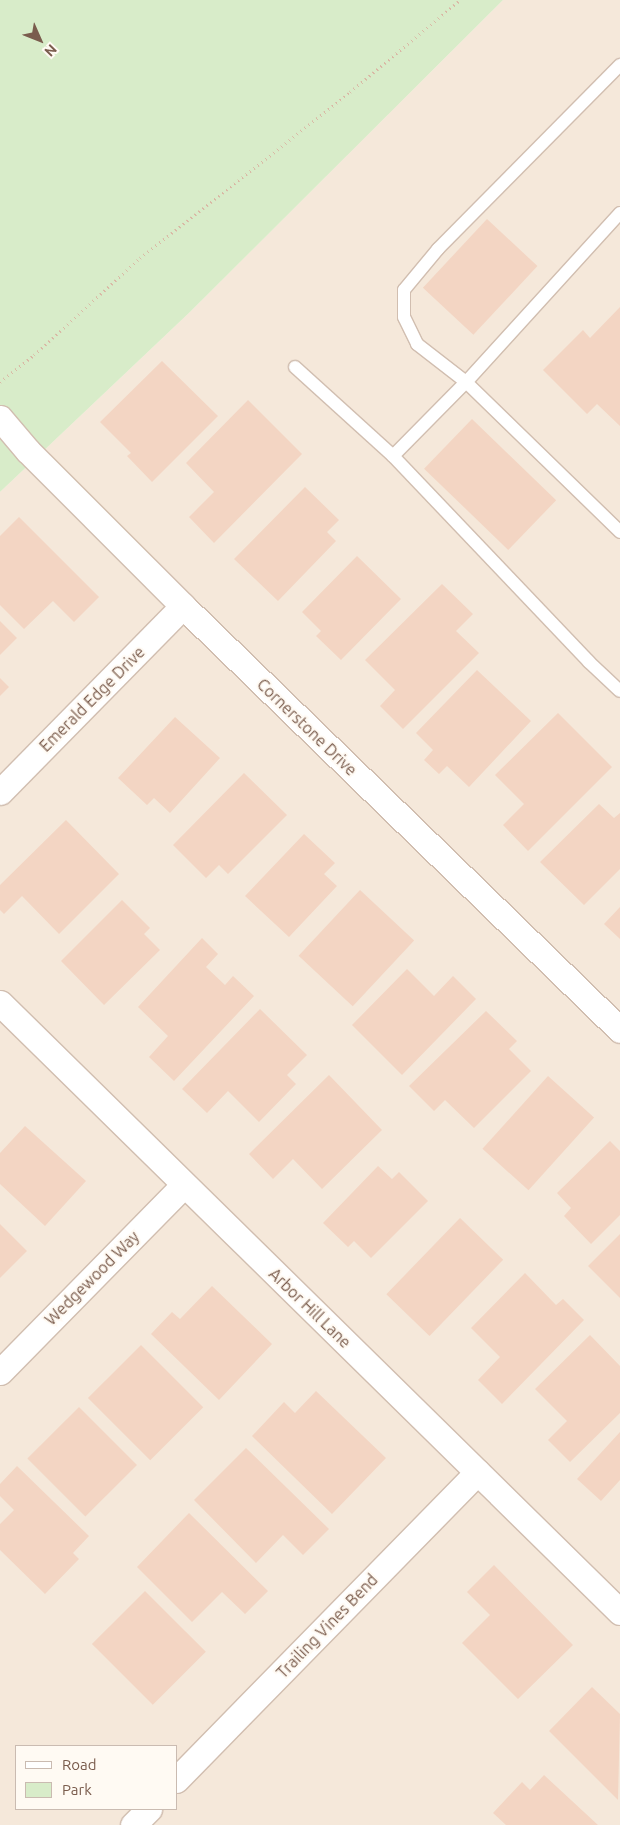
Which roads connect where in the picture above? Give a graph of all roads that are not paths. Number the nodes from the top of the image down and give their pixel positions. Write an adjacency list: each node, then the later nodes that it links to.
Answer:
1 (620, 65): 4 (lane)
2 (620, 213): 4 (lane)
3 (295, 367): 6 (lane)
4 (466, 382): 6 (lane); 7 (lane)
5 (0, 418): 8 (street, Cornerstone Drive)
6 (393, 456): 9 (lane)
7 (620, 532)
8 (183, 606): 10 (street, Emerald Edge Drive); 12 (street, Cornerstone Drive)
9 (620, 691)
10 (0, 792)
11 (0, 1003): 13 (street, Arbor Hill Lane)
12 (620, 1030)
13 (184, 1184): 14 (street, Wedgewood Way); 15 (street, Arbor Hill Lane)
14 (0, 1372)
15 (478, 1472): 16 (street, Arbor Hill Lane); 17 (street, Trailing Vines Bend)
16 (620, 1612)
17 (178, 1778)
18 (148, 1810): 19 (street)
19 (133, 1825)

